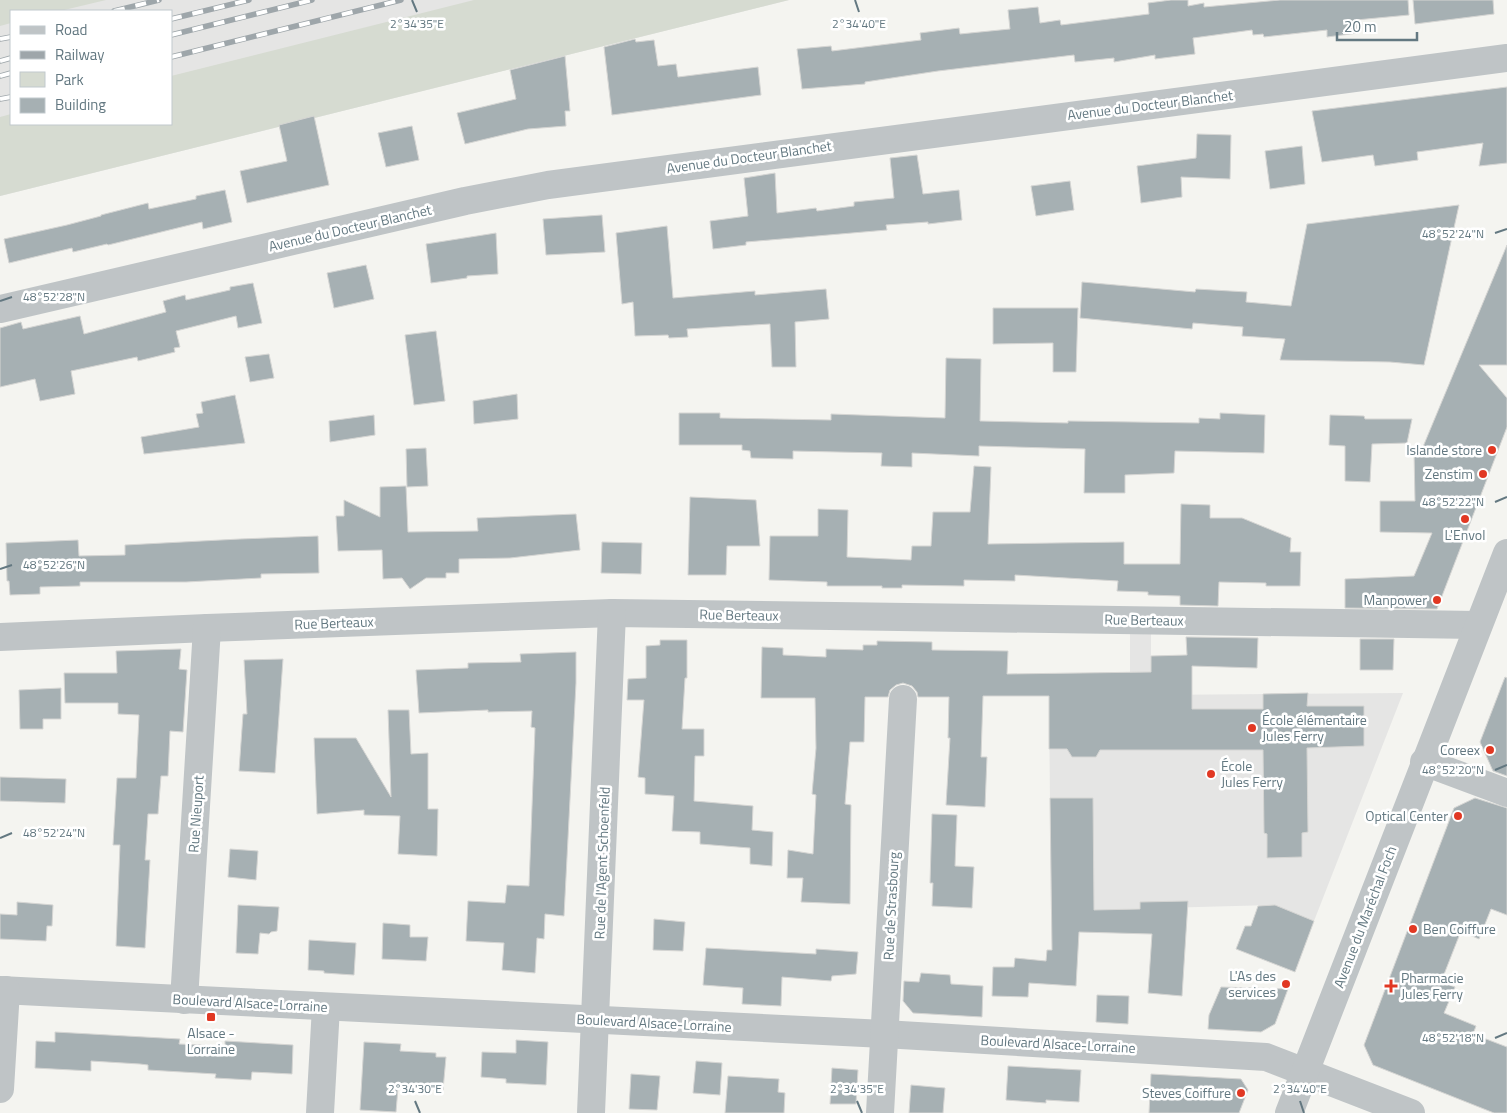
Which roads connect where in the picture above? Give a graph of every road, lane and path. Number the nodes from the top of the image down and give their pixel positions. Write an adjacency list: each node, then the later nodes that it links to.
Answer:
1 (1507, 58): 2 (street, Avenue du Docteur Blanchet)
2 (0, 309)
3 (1507, 553): 5 (street, Avenue du Maréchal Foch)
4 (612, 613): 5 (street, Rue Berteaux); 6 (street, Rue Berteaux); 14 (street, Rue de l'Agent Schoenfeld)
5 (1478, 625): 9 (street, Avenue du Maréchal Foch)
6 (207, 628): 7 (street, Rue Berteaux); 12 (street, Rue Nieuport)
7 (0, 637)
8 (903, 699): 15 (street, Rue de Strasbourg)
9 (1424, 762): 10 (street); 16 (street, Avenue du Maréchal Foch)
10 (1507, 794)
11 (3, 990): 12 (street, Boulevard Alsace-Lorraine); 17 (street)
12 (184, 1000): 13 (street, Boulevard Alsace-Lorraine)
13 (326, 1007): 14 (street, Boulevard Alsace-Lorraine); 18 (street)
14 (595, 1020): 15 (street, Boulevard Alsace-Lorraine); 19 (street, Rue de l'Agent Schoenfeld)
15 (884, 1034): 16 (street, Boulevard Alsace-Lorraine); 20 (street, Rue de Strasbourg)
16 (1305, 1072): 21 (street, Avenue du Maréchal Foch); 22 (street, Boulevard Alsace-Lorraine)
17 (0, 1089)
18 (320, 1113)
19 (591, 1113)
20 (880, 1113)
21 (1289, 1113)
22 (1411, 1113)

